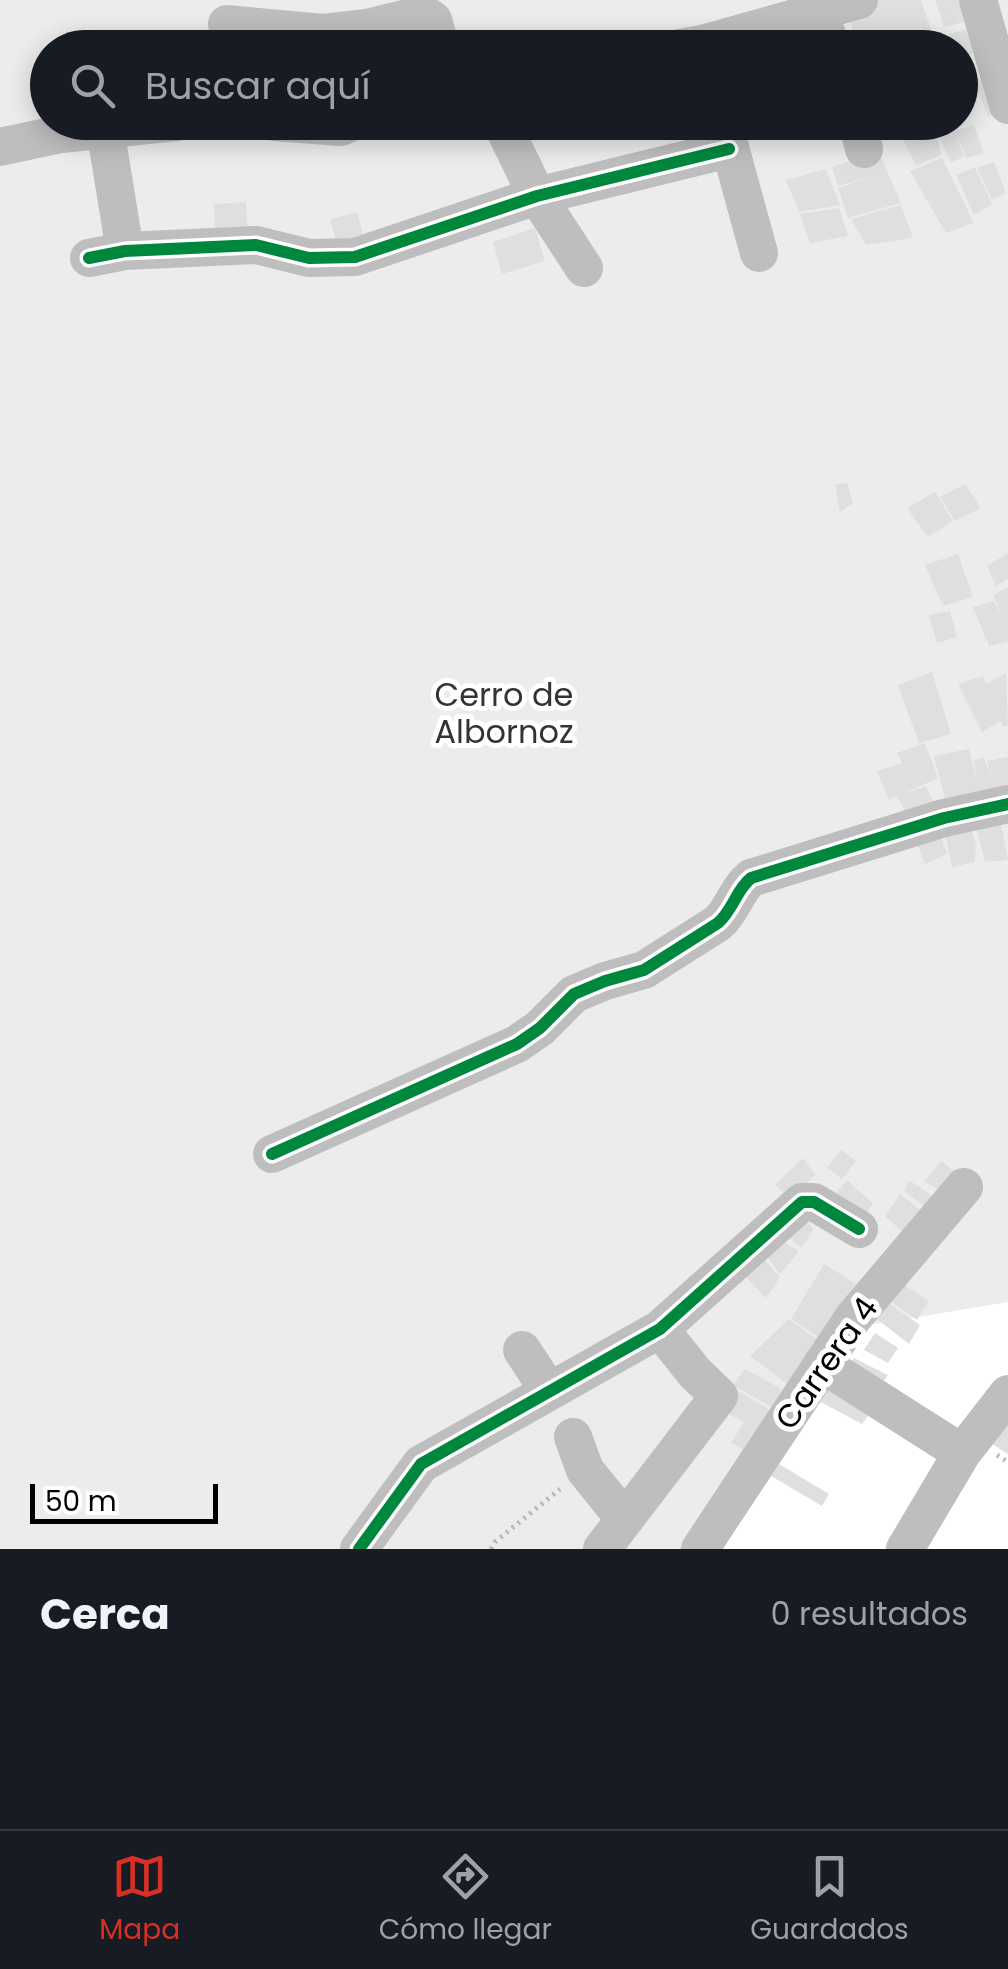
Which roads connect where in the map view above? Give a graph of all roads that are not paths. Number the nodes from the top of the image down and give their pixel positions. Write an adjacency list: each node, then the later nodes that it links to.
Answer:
1 (859, 0): 3 (street)
2 (978, 0): 10 (street)
3 (818, 11): 8 (street); 9 (street)
4 (226, 24): 5 (street)
5 (299, 30)
6 (346, 30): 7 (street)
7 (436, 30)
8 (751, 30)
9 (825, 30)
10 (1008, 105)
11 (39, 140): 16 (street)
12 (105, 140): 17 (street)
13 (510, 140): 17 (street)
14 (706, 140): 17 (street)
15 (735, 140): 18 (street)
16 (0, 147)
17 (537, 196): 19 (street)
18 (758, 253)
19 (584, 268)
20 (1008, 804): 21 (street)
21 (272, 1154)
22 (964, 1187): 26 (street, Carrera 4)
23 (859, 1229): 24 (street)
24 (660, 1329): 27 (street); 31 (street)
25 (522, 1350): 27 (street)
26 (822, 1364): 29 (street); 34 (street, Carrera 4)
27 (549, 1391): 32 (street)
28 (1008, 1394): 29 (street)
29 (962, 1453): 35 (street)
30 (579, 1454): 31 (street)
31 (623, 1517): 33 (street)
32 (358, 1549)
33 (602, 1549)
34 (700, 1549)
35 (904, 1549)

